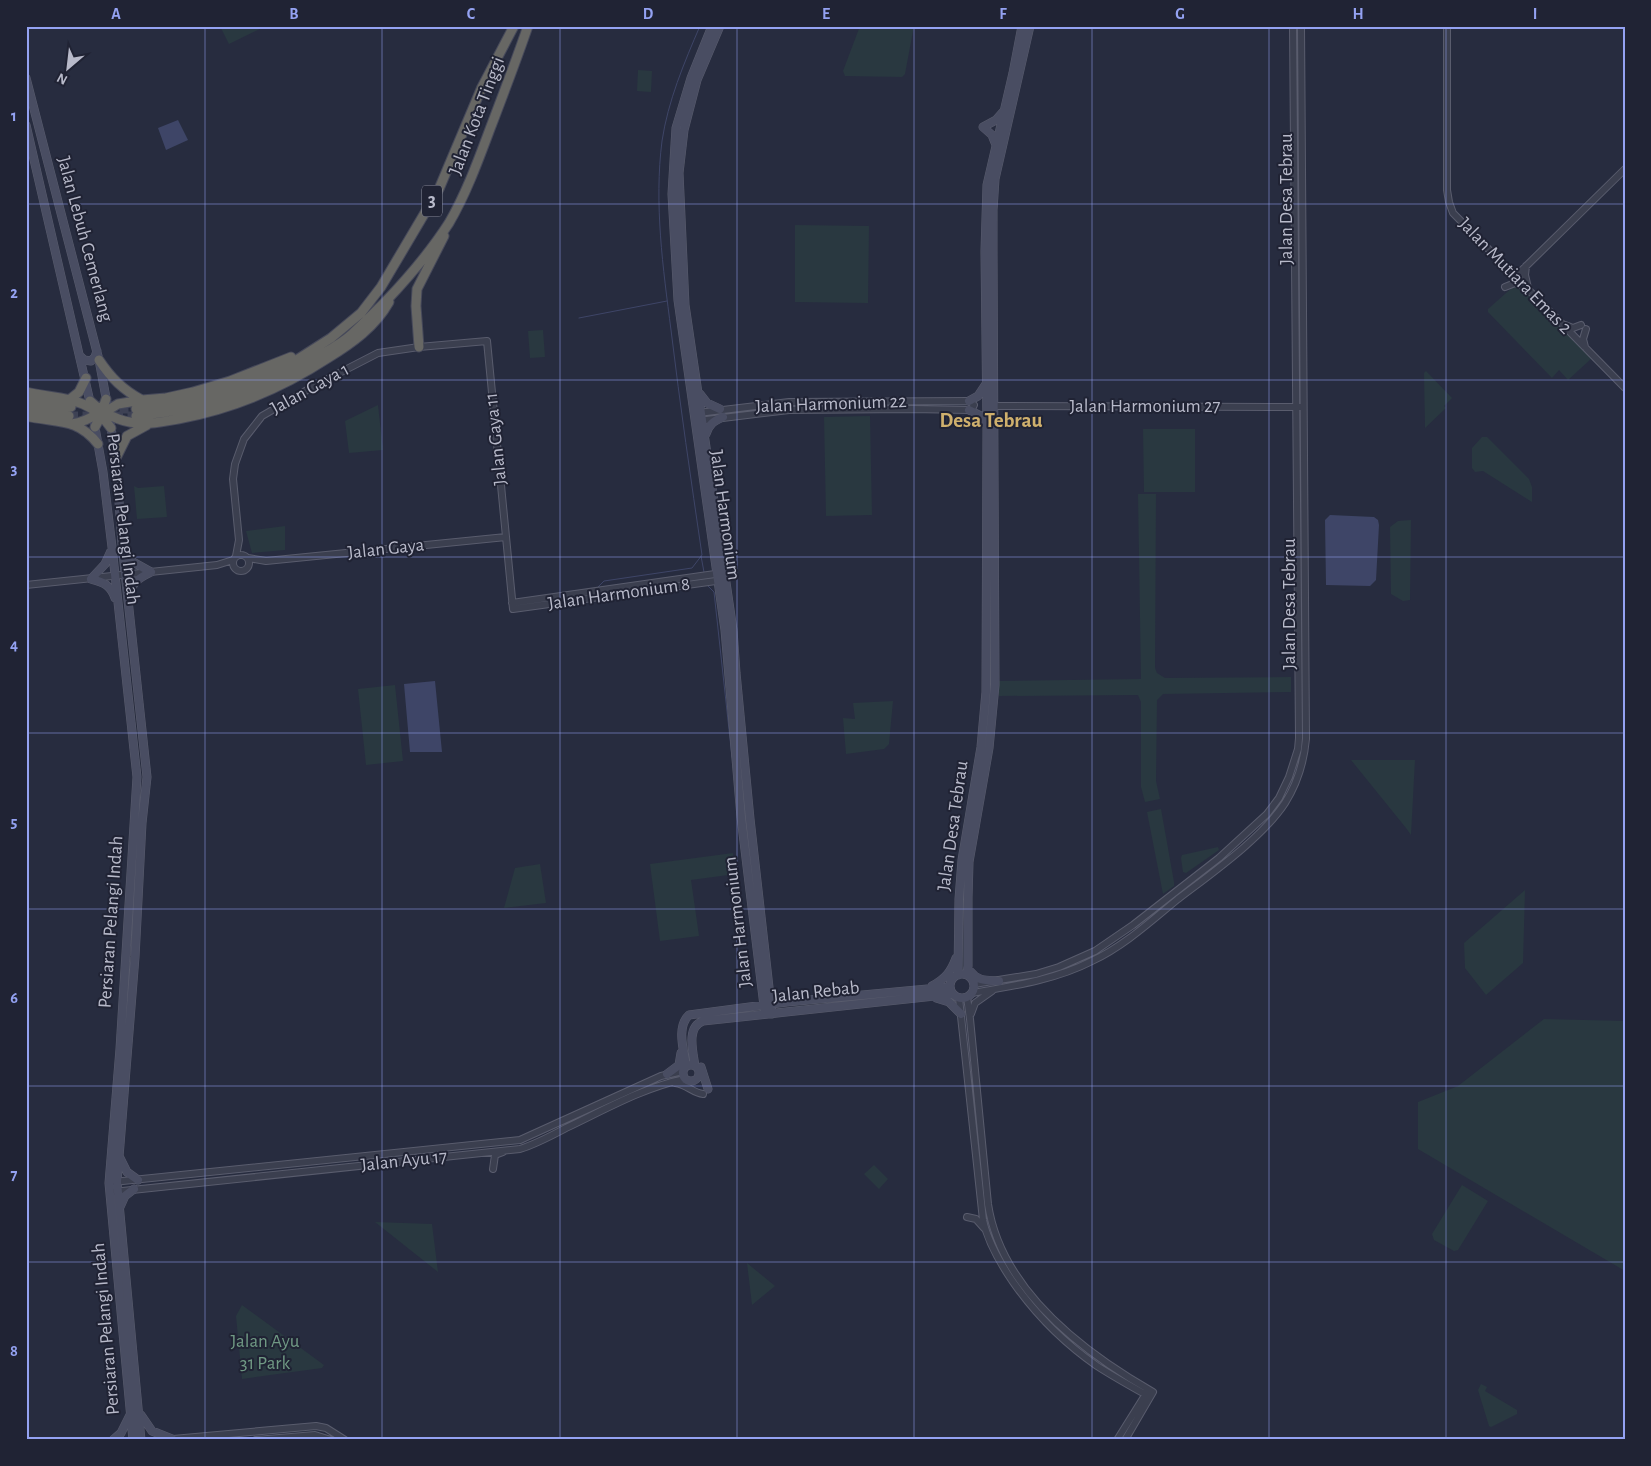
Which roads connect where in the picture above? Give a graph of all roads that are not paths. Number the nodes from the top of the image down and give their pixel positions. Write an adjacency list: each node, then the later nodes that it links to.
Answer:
1 (514, 26): 26 (highway, Jalan Kota Tinggi / 3)
2 (528, 26): 15 (highway, Jalan Kota Tinggi / 3)
3 (712, 26): 49 (main road, Jalan Harmonium)
4 (720, 26): 34 (main road, Jalan Harmonium)
5 (1022, 26): 11 (main road, Jalan Desa Tebrau)
6 (1030, 26): 39 (main road, Jalan Desa Tebrau)
7 (1293, 26): 21 (street, Jalan Desa Tebrau)
8 (1301, 26): 22 (street, Jalan Desa Tebrau)
9 (1447, 26): 16 (street, Jalan Mutiara Emas 2)
10 (26, 78): 28 (main road, Jalan Lebuh Cemerlang)
11 (1004, 112): 13 (main road, Jalan Desa Tebrau); 13 (main road)
12 (26, 125): 29 (main road, Jalan Lebuh Cemerlang)
13 (996, 145): 31 (main road, Jalan Desa Tebrau)
14 (1625, 169): 17 (street)
15 (448, 222): 20 (highway, Jalan Kota Tinggi / 3); 25 (highway)
16 (1506, 265): 17 (street); 18 (street, Jalan Mutiara Emas 2); 19 (street)
17 (1527, 265): 18 (street); 19 (street)
18 (1516, 276): 19 (street, Jalan Mutiara Emas 2)
19 (1528, 289): 23 (street, Jalan Mutiara Emas 2)
20 (396, 291): 46 (highway, Jalan Kota Tinggi / 3); 50 (highway)
21 (1295, 311): 22 (street); 40 (street, Jalan Desa Tebrau)
22 (1303, 311): 41 (street, Jalan Desa Tebrau)
23 (1558, 320): 27 (street, Jalan Mutiara Emas 2); 27 (street)
24 (487, 341): 25 (street, Jalan Gaya 1); 59 (street, Jalan Gaya 11)
25 (420, 347): 60 (street, Jalan Gaya 1)
26 (313, 349): 36 (highway); 46 (highway, Jalan Kota Tinggi / 3)
27 (1589, 352): 32 (street, Jalan Mutiara Emas 2)
28 (98, 356): 29 (main road); 35 (main road, Jalan Lebuh Cemerlang); 36 (highway)
29 (81, 357): 30 (main road, Jalan Lebuh Cemerlang)
30 (86, 378): 44 (main road, Jalan Lebuh Cemerlang); 45 (highway)
31 (986, 384): 38 (main road); 53 (main road, Jalan Desa Tebrau)
32 (1625, 388)
33 (26, 392): 45 (highway)
34 (699, 392): 47 (main road); 49 (main road, Jalan Harmonium)
35 (106, 399): 44 (highway)
36 (142, 400): 46 (highway)
37 (26, 401): 45 (highway)
38 (968, 401): 43 (street); 47 (street, Jalan Harmonium 22)
39 (994, 406): 40 (street, Jalan Harmonium 27); 81 (main road, Jalan Desa Tebrau)
40 (1296, 406): 41 (street, Jalan Harmonium 27); 78 (street, Jalan Desa Tebrau)
41 (1304, 406): 79 (street, Jalan Desa Tebrau)
42 (26, 409): 45 (highway)
43 (969, 410): 47 (street, Jalan Harmonium 22); 53 (main road)
44 (99, 411): 45 (highway); 45 (highway); 46 (highway); 46 (highway); 51 (highway); 52 (highway)
45 (72, 412): 48 (highway); 55 (highway)
46 (133, 412): 50 (highway)
47 (722, 413): 49 (street, Jalan Harmonium 22); 54 (main road)
48 (26, 416)
49 (698, 417): 54 (main road, Jalan Harmonium); 72 (main road, Jalan Harmonium)
50 (149, 424): 56 (highway)
51 (95, 427): 55 (main road, Persiaran Pelangi Indah)
52 (111, 428): 56 (main road, Persiaran Pelangi Indah)
53 (987, 428): 80 (main road, Jalan Desa Tebrau)
54 (705, 436): 72 (main road, Jalan Harmonium)
55 (98, 444): 57 (main road, Persiaran Pelangi Indah)
56 (116, 458): 58 (main road, Persiaran Pelangi Indah)
57 (103, 472): 58 (main road); 62 (main road, Persiaran Pelangi Indah)
58 (117, 472): 61 (main road, Persiaran Pelangi Indah)
59 (506, 537): 65 (street, Jalan Gaya); 77 (street, Jalan Gaya 11)
60 (240, 540): 63 (street, Jalan Gaya 1); 64 (street, Jalan Gaya 1)
61 (122, 544): 69 (main road); 70 (main road, Persiaran Pelangi Indah)
62 (112, 547): 71 (main road, Persiaran Pelangi Indah); 73 (main road)
63 (247, 557): 64 (street); 65 (street, Jalan Gaya); 67 (street)
64 (235, 558): 66 (street); 68 (street)
65 (266, 560): 67 (street, Jalan Gaya)
66 (217, 565): 68 (street); 69 (street)
67 (249, 567): 68 (street)
68 (234, 568)
69 (151, 572): 70 (street); 75 (main road)
70 (125, 575): 71 (street); 75 (main road, Persiaran Pelangi Indah)
71 (116, 576): 73 (street); 76 (main road, Persiaran Pelangi Indah)
72 (721, 577): 77 (street, Jalan Harmonium 8); 86 (main road, Jalan Harmonium)
73 (91, 579): 74 (street); 76 (main road)
74 (26, 585)
75 (128, 602): 102 (main road, Persiaran Pelangi Indah)
76 (118, 606): 105 (main road, Persiaran Pelangi Indah)
77 (513, 606)
78 (1298, 708): 79 (street); 85 (street, Jalan Desa Tebrau)
79 (1306, 708): 85 (street, Jalan Desa Tebrau)
80 (958, 953): 82 (main road, Jalan Desa Tebrau); 87 (main road)
81 (968, 966): 83 (main road, Jalan Desa Tebrau); 85 (main road)
82 (958, 975): 83 (main road); 88 (main road)
83 (967, 975): 84 (main road)
84 (974, 984): 85 (street, Jalan Desa Tebrau); 88 (main road)
85 (998, 985): 88 (street, Jalan Desa Tebrau); 94 (street)
86 (766, 992): 89 (main road); 90 (main road, Jalan Harmonium); 91 (main road)
87 (928, 993): 88 (main road, Jalan Rebab); 89 (main road, Jalan Rebab); 92 (main road, Jalan Rebab); 93 (main road)
88 (960, 994): 93 (street); 94 (street)
89 (787, 1002): 90 (main road, Jalan Rebab)
90 (767, 1004): 91 (main road, Jalan Rebab); 92 (main road, Jalan Harmonium)
91 (750, 1006): 95 (main road, Jalan Rebab)
92 (769, 1014): 96 (main road, Jalan Rebab)
93 (961, 1014): 110 (street)
94 (970, 1019): 114 (street)
95 (683, 1046): 98 (main road, Jalan Rebab); 99 (main road)
96 (693, 1049): 97 (main road, Jalan Rebab); 100 (main road)
97 (695, 1066): 98 (main road); 98 (main road)
98 (685, 1072): 99 (street, Jalan Ayu 17)
99 (668, 1078): 100 (street); 101 (street, Jalan Ayu 17); 104 (street, Jalan Ayu 17)
100 (706, 1091)
101 (509, 1150): 103 (street); 106 (street, Jalan Ayu 17)
102 (119, 1156): 104 (main road); 105 (main road, Persiaran Pelangi Indah)
103 (493, 1169)
104 (138, 1180): 105 (street, Jalan Ayu 17)
105 (113, 1182): 107 (main road, Persiaran Pelangi Indah)
106 (134, 1189): 107 (street, Jalan Ayu 17); 108 (main road)
107 (113, 1192): 108 (main road, Persiaran Pelangi Indah); 112 (main road, Persiaran Pelangi Indah)
108 (119, 1209): 111 (main road, Persiaran Pelangi Indah)
109 (967, 1217): 110 (street)
110 (985, 1229): 113 (street)
111 (124, 1253): 112 (main road); 116 (main road, Persiaran Pelangi Indah)
112 (117, 1259): 117 (main road, Persiaran Pelangi Indah)
113 (1130, 1386): 114 (street); 115 (street)
114 (1149, 1393): 115 (street); 127 (street)
115 (1138, 1405): 126 (street)
116 (138, 1411): 118 (main road); 121 (main road, Persiaran Pelangi Indah)
117 (130, 1414): 119 (main road); 120 (main road, Persiaran Pelangi Indah)
118 (172, 1439): 122 (street); 125 (street)
119 (113, 1440)
120 (133, 1440)
121 (141, 1440)
122 (162, 1440)
123 (256, 1440): 124 (street)
124 (331, 1440)
125 (345, 1440)
126 (1117, 1440)
127 (1124, 1440)

